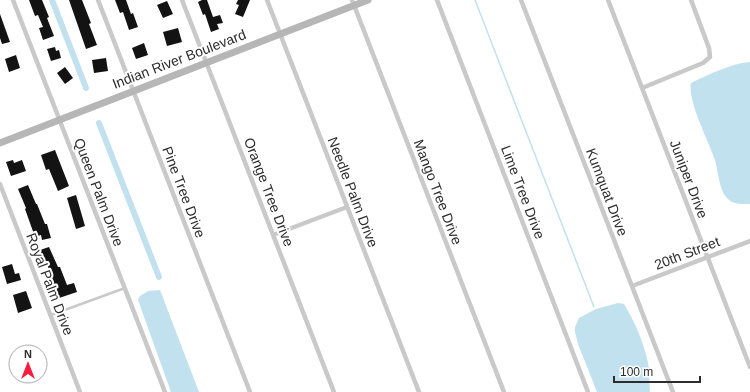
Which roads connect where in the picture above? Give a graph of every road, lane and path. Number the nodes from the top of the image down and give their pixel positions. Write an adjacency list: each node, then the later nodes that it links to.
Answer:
1 (13, 0): 15 (street, Queen Palm Drive)
2 (98, 0): 14 (street, Pine Tree Drive)
3 (182, 0): 12 (street, Orange Tree Drive)
4 (267, 0): 11 (street, Needle Palm Drive)
5 (368, 0): 10 (main road, Indian River Boulevard)
6 (437, 0): 32 (street, Lime Tree Drive)
7 (521, 0): 22 (street, Kumquat Drive)
8 (608, 0): 13 (street, Juniper Drive)
9 (691, 0): 13 (street)
10 (353, 3): 11 (main road, Indian River Boulevard); 31 (street, Mango Tree Drive)
11 (280, 34): 12 (main road, Indian River Boulevard); 18 (street, Needle Palm Drive)
12 (207, 63): 14 (main road, Indian River Boulevard); 19 (street, Orange Tree Drive)
13 (642, 88): 21 (street, Juniper Drive)
14 (133, 91): 15 (main road, Indian River Boulevard); 28 (street, Pine Tree Drive)
15 (60, 120): 16 (main road, Indian River Boulevard); 23 (street, Queen Palm Drive)
16 (0, 143)
17 (0, 184): 24 (street, Royal Palm Drive)
18 (347, 207): 19 (street); 30 (street, Needle Palm Drive)
19 (274, 235): 29 (street, Orange Tree Drive)
20 (750, 241): 21 (street, 20th Street)
21 (708, 257): 22 (street, 20th Street); 25 (street, Juniper Drive)
22 (632, 286): 33 (street, Kumquat Drive)
23 (125, 288): 24 (lane); 27 (street, Queen Palm Drive)
24 (51, 316): 26 (street, Royal Palm Drive)
25 (750, 367)
26 (80, 392)
27 (165, 392)
28 (250, 392)
29 (334, 392)
30 (419, 392)
31 (504, 392)
32 (588, 392)
33 (673, 392)

